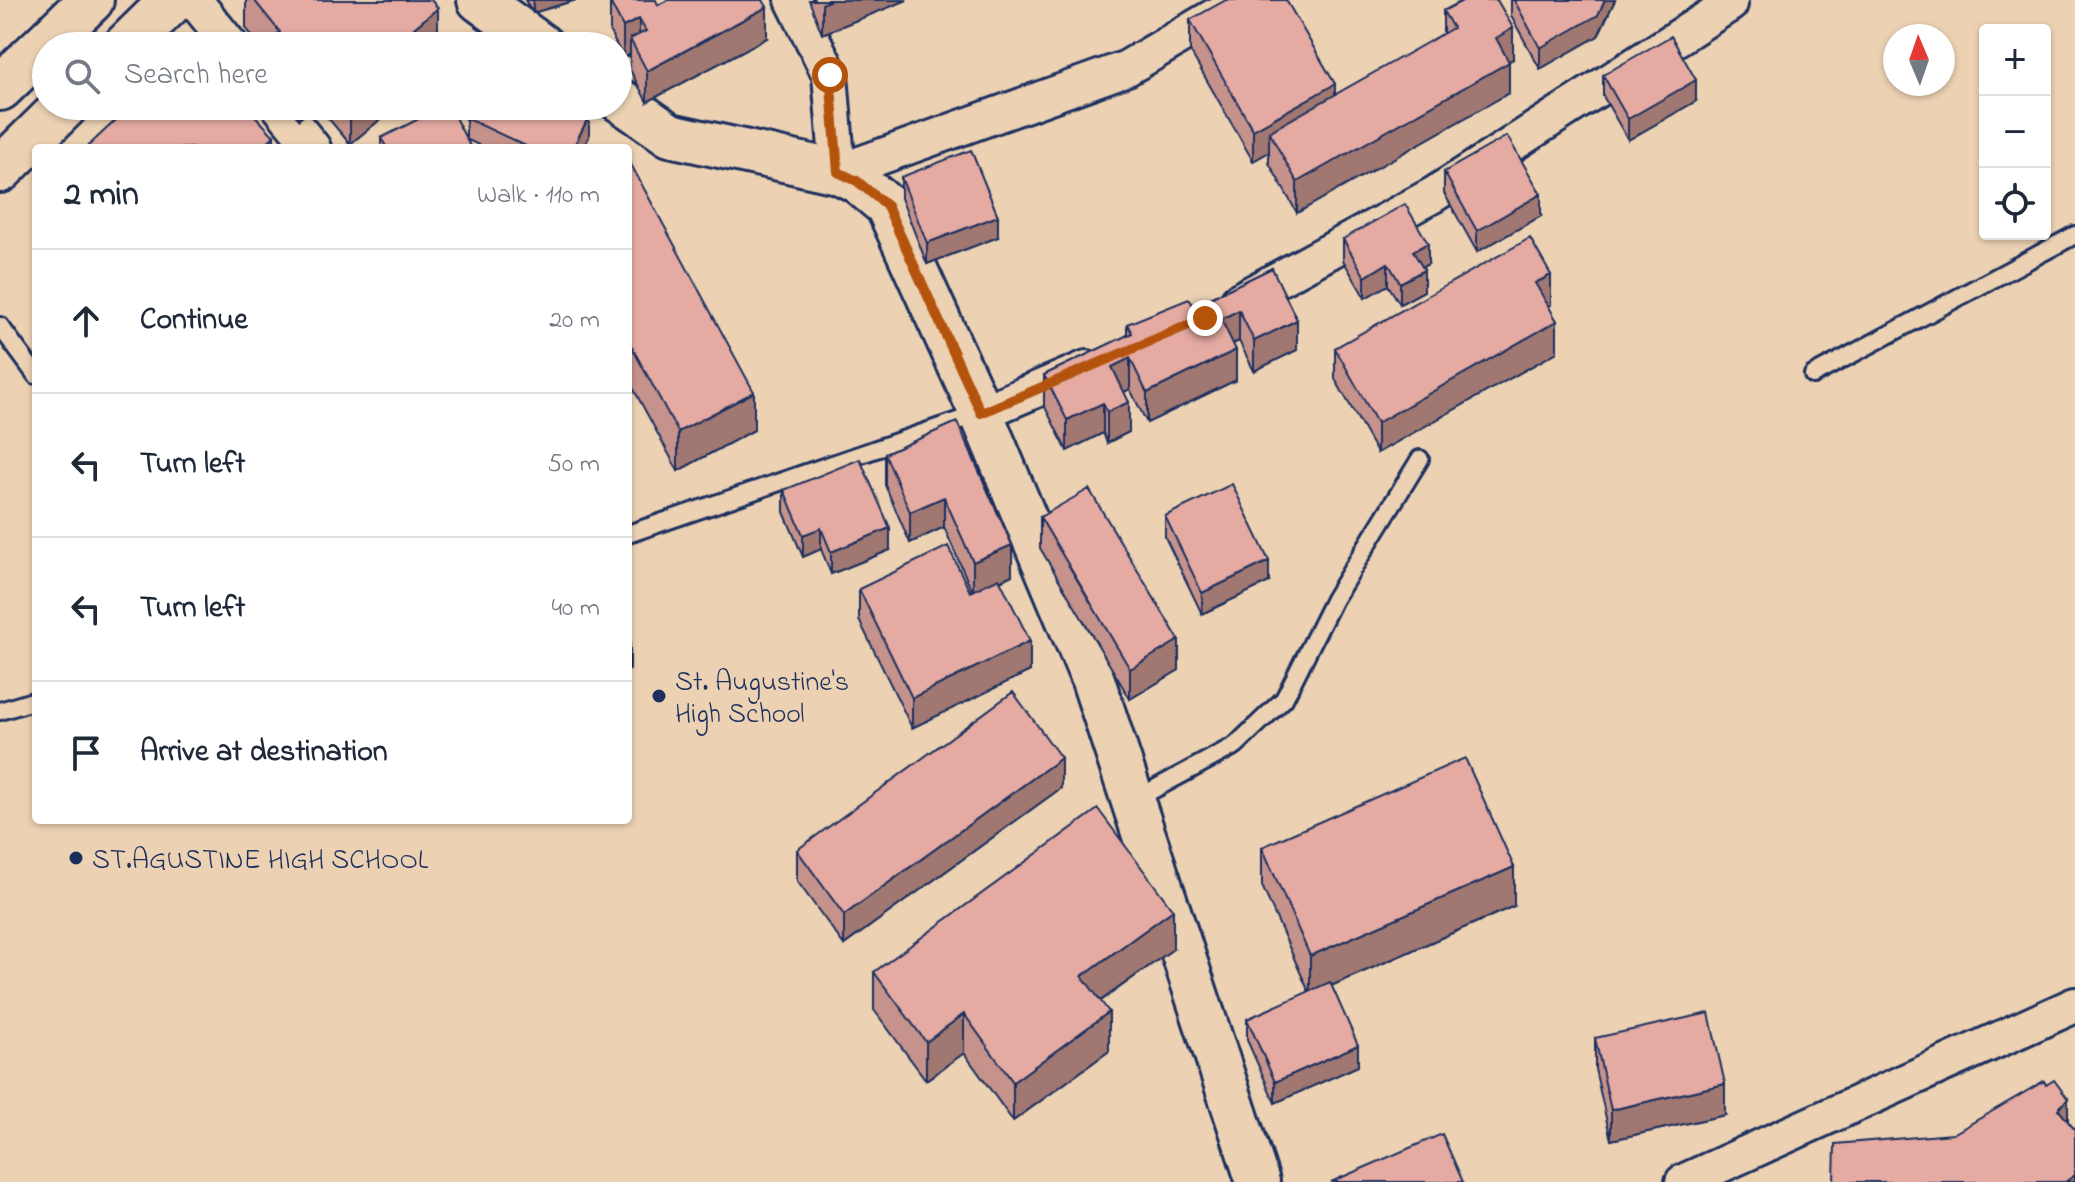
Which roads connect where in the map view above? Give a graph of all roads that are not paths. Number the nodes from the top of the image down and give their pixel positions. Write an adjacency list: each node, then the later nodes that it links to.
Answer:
1 (91, 0): 8 (main road)
2 (173, 0): 9 (main road)
3 (194, 0): 10 (street)
4 (479, 0): 11 (street)
5 (793, 0): 19 (street)
6 (1242, 0): 19 (street)
7 (1730, 4): 21 (street)
8 (58, 32)
9 (140, 32)
10 (220, 32)
11 (523, 32)
12 (32, 57): 13 (main road)
13 (0, 88)
14 (632, 109): 19 (street)
15 (51, 120): 18 (main road)
16 (290, 120): 17 (street)
17 (310, 144)
18 (0, 170)
19 (838, 172): 26 (street)
20 (2075, 235): 25 (lane)
21 (1205, 318)
22 (0, 326): 24 (lane)
23 (1121, 354): 26 (street)
24 (32, 370)
25 (1813, 375)
26 (981, 413): 28 (lane); 31 (street)
27 (1420, 459): 31 (lane)
28 (632, 533)
29 (32, 701): 30 (lane)
30 (0, 711)
31 (1133, 801): 33 (street)
32 (2075, 1005): 34 (street)
33 (1258, 1182)
34 (1683, 1182)

